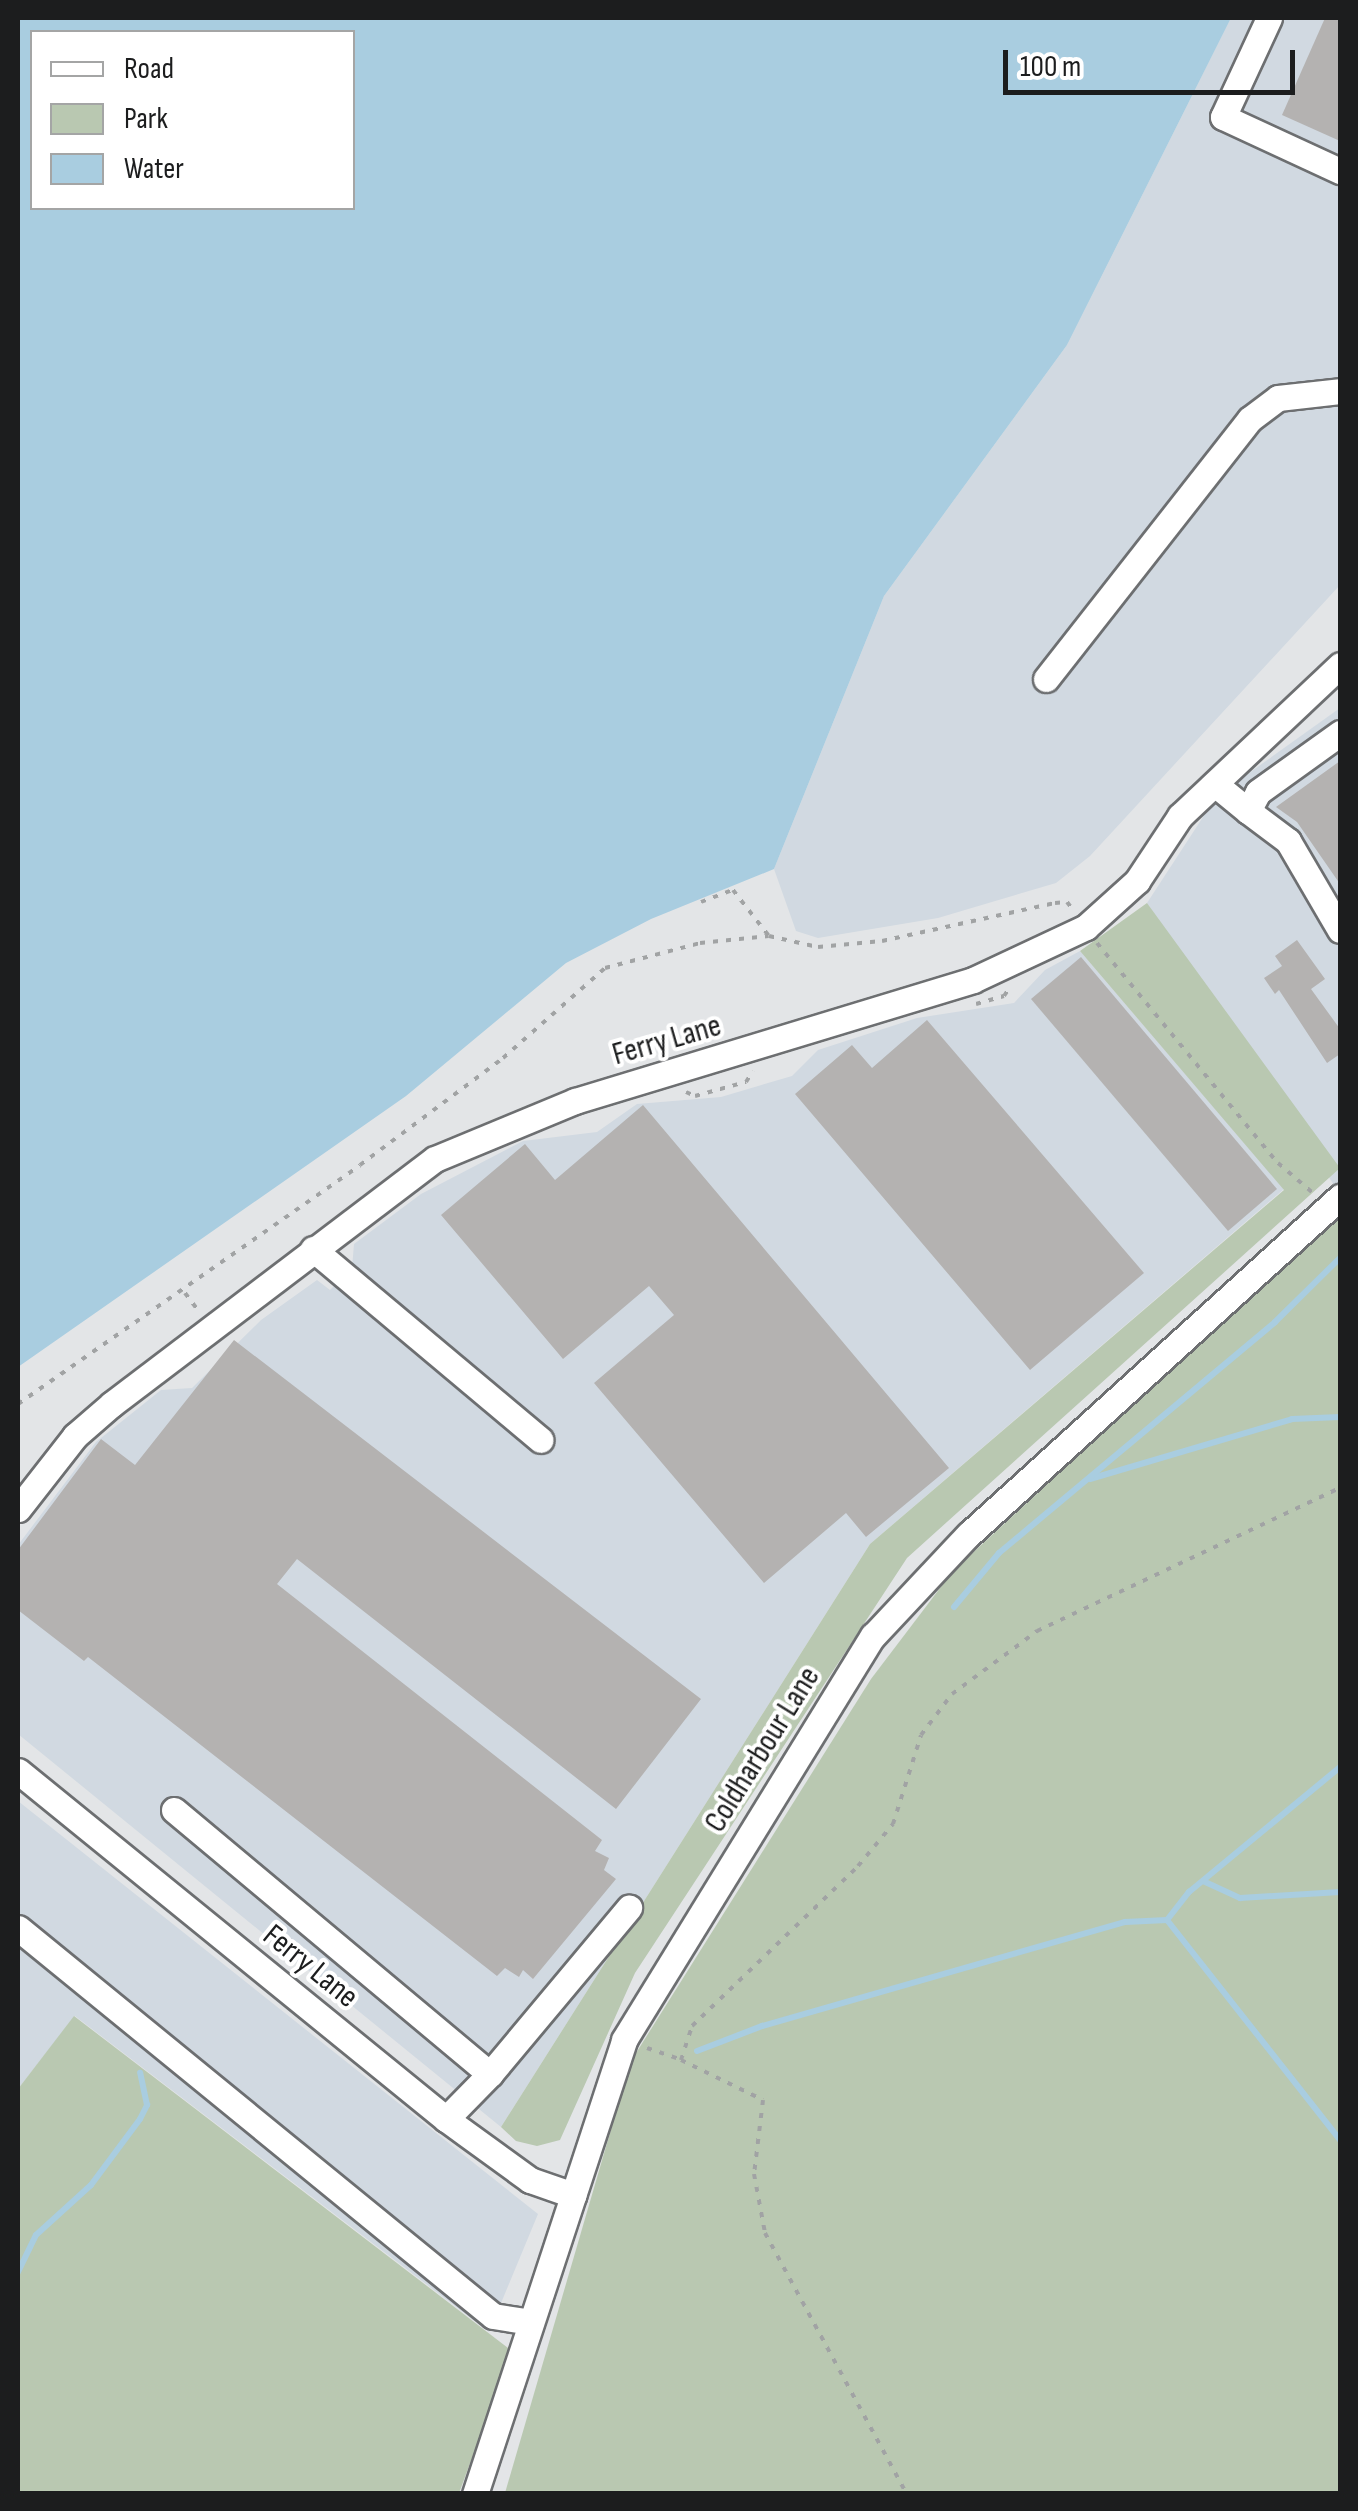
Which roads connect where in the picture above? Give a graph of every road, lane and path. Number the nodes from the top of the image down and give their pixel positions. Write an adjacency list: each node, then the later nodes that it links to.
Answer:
1 (1268, 18): 2 (street)
2 (1340, 171)
3 (1340, 391): 4 (street)
4 (1046, 678)
5 (1335, 683): 7 (street, Ferry Lane)
6 (1340, 735): 8 (street)
7 (1215, 784): 8 (street); 11 (street, Ferry Lane)
8 (1248, 810): 12 (street)
9 (701, 902): 13 (path)
10 (1067, 902): 13 (path)
11 (1086, 927): 16 (path); 17 (street, Ferry Lane)
12 (1340, 930)
13 (770, 936): 18 (path)
14 (746, 1082): 15 (path)
15 (694, 1096)
16 (1334, 1202): 28 (street, Coldharbour Lane)
17 (313, 1249): 21 (street); 23 (street, Ferry Lane)
18 (185, 1293): 19 (path); 20 (path)
19 (195, 1307)
20 (18, 1404)
21 (541, 1440)
22 (1340, 1488): 29 (path)
23 (18, 1509)
24 (18, 1771): 31 (street, Ferry Lane)
25 (174, 1810): 30 (street)
26 (629, 1908): 30 (street)
27 (18, 1928): 33 (street)
28 (624, 2040): 29 (path); 32 (street, Coldharbour Lane)
29 (682, 2060): 35 (path)
30 (490, 2074): 31 (street)
31 (446, 2119): 32 (street, Ferry Lane)
32 (573, 2195): 33 (street, Coldharbour Lane)
33 (531, 2322): 34 (street, Coldharbour Lane)
34 (475, 2494)
35 (908, 2494)

